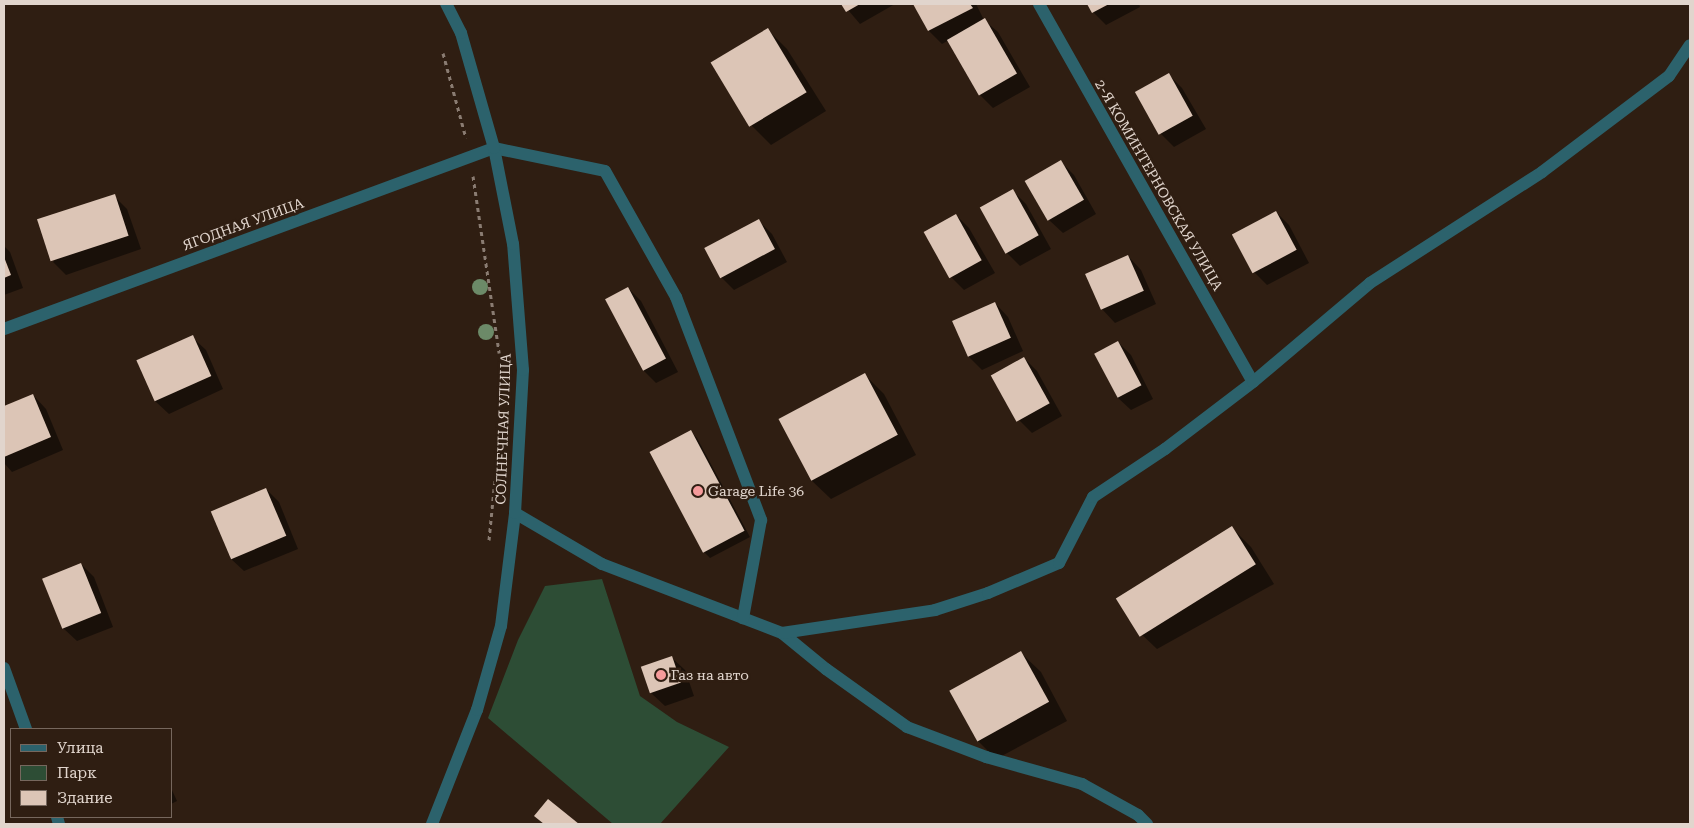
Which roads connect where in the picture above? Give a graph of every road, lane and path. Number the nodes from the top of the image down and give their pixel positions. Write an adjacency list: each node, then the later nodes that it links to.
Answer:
1 (446, 4): 5 (street, СОЛНЕЧНАЯ УЛИЦА)
2 (1038, 4): 9 (street, 2-Я КОМИНТЕРНОВСКАЯ УЛИЦА)
3 (1690, 45): 9 (street)
4 (442, 49): 6 (path)
5 (494, 148): 6 (street, ЯГОДНАЯ УЛИЦА); 11 (street, СОЛНЕЧНАЯ УЛИЦА); 13 (street)
6 (470, 155): 7 (street, ЯГОДНАЯ УЛИЦА); 8 (path)
7 (4, 329)
8 (500, 360)
9 (1253, 382): 14 (street)
10 (495, 478): 12 (path)
11 (515, 512): 13 (street); 17 (street, СОЛНЕЧНАЯ УЛИЦА)
12 (488, 547)
13 (743, 618): 14 (street)
14 (782, 633): 18 (street)
15 (4, 668): 16 (street)
16 (26, 728)
17 (432, 824)
18 (1147, 824)

